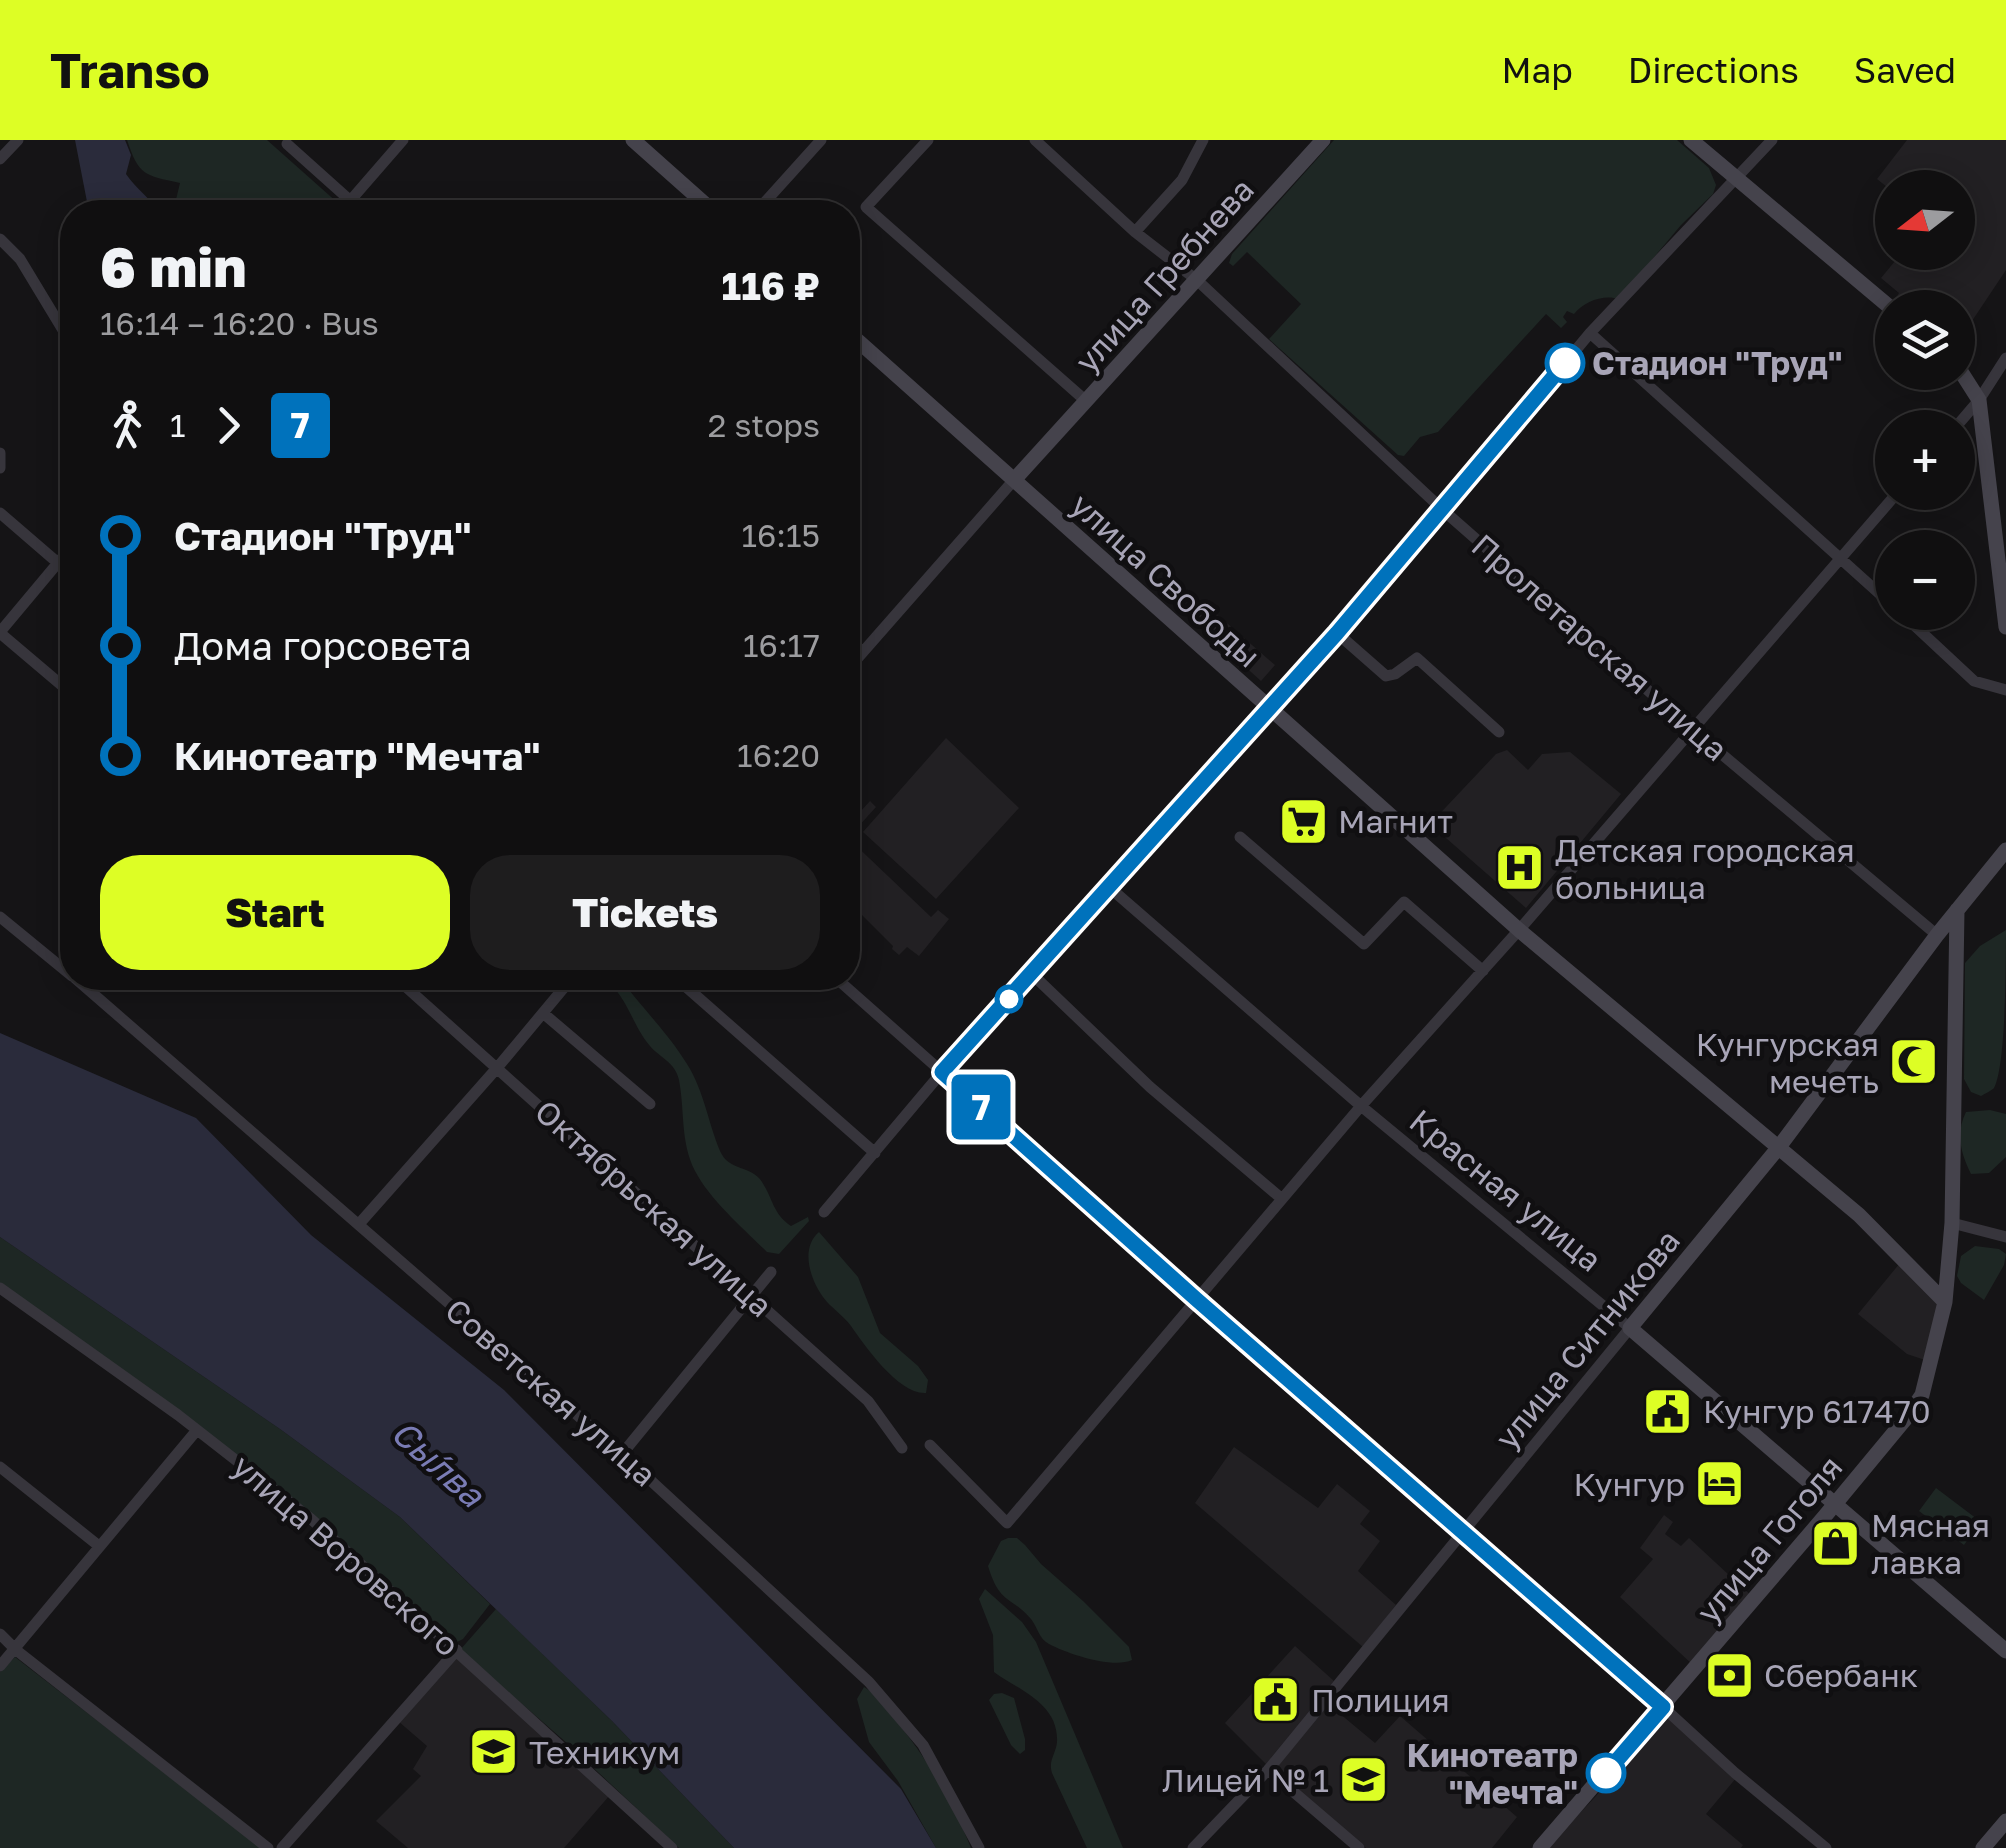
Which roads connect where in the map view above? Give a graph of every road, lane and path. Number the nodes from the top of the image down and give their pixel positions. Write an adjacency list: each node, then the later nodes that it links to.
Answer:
1 (18, 140): 12 (street)
2 (403, 140): 15 (street)
3 (633, 140): 16 (street)
4 (820, 140): 17 (street)
5 (928, 140): 28 (street, улица Гребнева)
6 (1036, 140): 18 (street, Пролетарская улица)
7 (1203, 140): 18 (street)
8 (1324, 140): 20 (street, улица Гребнева)
9 (1691, 140): 13 (street)
10 (1772, 140): 13 (street)
11 (287, 144): 14 (street)
12 (0, 159)
13 (1736, 180): 21 (street); 23 (street)
14 (349, 200)
15 (351, 200)
16 (700, 200)
17 (767, 200)
18 (1134, 232): 20 (street, Пролетарская улица)
19 (0, 239): 22 (street)
20 (1198, 281): 28 (street, улица Гребнева); 33 (street, Пролетарская улица)
21 (1875, 294)
22 (60, 325)
23 (1590, 333): 33 (street); 36 (street)
24 (860, 343): 32 (street, улица Свободы)
25 (2006, 358): 27 (street)
26 (1972, 390): 27 (street)
27 (1979, 400): 29 (street); 40 (street)
28 (1086, 402): 32 (street, улица Гребнева)
29 (1970, 410)
30 (0, 453): 31 (street)
31 (0, 468)
32 (1014, 480): 44 (street, улица Гребнева); 48 (street, улица Свободы)
33 (1443, 510): 43 (street); 49 (street, Пролетарская улица)
34 (1882, 510): 36 (street)
35 (0, 513): 38 (street)
36 (1840, 557): 39 (street); 49 (street)
37 (60, 561): 38 (street)
38 (58, 563): 42 (street)
39 (1875, 589)
40 (2006, 628)
41 (1919, 630): 47 (street)
42 (0, 633): 46 (street)
43 (1337, 633): 48 (street); 50 (street)
44 (862, 652): 45 (street, улица Гребнева)
45 (860, 654)
46 (60, 684)
47 (2006, 690)
48 (1268, 708): 53 (street); 56 (street, улица Свободы)
49 (1693, 730): 56 (street); 57 (street, Пролетарская улица)
50 (1499, 732)
51 (1240, 837): 59 (street)
52 (2006, 850): 54 (street, улица Ситникова)
53 (1109, 886): 60 (street); 70 (street, Красная улица)
54 (1956, 910): 57 (street, улица Ситникова); 76 (street, улица Гоголя)
55 (0, 917): 58 (street, Советская улица)
56 (1519, 930): 59 (street); 71 (street, улица Свободы)
57 (1937, 935): 71 (street, улица Ситникова)
58 (60, 964)
59 (1483, 971): 70 (street)
60 (1032, 974): 68 (street); 73 (street)
61 (93, 990): 75 (street, Советская улица)
62 (409, 990): 67 (street, Октябрьская улица)
63 (562, 990): 66 (street)
64 (690, 990): 72 (street)
65 (850, 990): 68 (street)
66 (543, 1012): 67 (street); 69 (street)
67 (497, 1068): 75 (street); 80 (street, Октябрьская улица)
68 (942, 1072): 72 (street); 81 (street)
69 (650, 1104)
70 (1361, 1106): 73 (street); 83 (street, Красная улица)
71 (1778, 1147): 82 (street, улица Свободы); 83 (street, улица Ситникова)
72 (875, 1153): 74 (street)
73 (1282, 1198): 81 (street)
74 (824, 1212)
75 (359, 1224): 87 (street, Советская улица)
76 (1952, 1224): 77 (street); 82 (street, улица Гоголя)
77 (2006, 1237)
78 (771, 1272): 80 (street)
79 (0, 1288): 84 (street, улица Воровского)
80 (752, 1295): 86 (street, Октябрьская улица); 87 (street)
81 (1196, 1299): 85 (street); 90 (street)
82 (1945, 1302): 89 (street, улица Гоголя)
83 (1630, 1328): 89 (street, Красная улица); 90 (street, улица Ситникова)
84 (198, 1430): 91 (street); 94 (street, улица Воровского)
85 (930, 1445)
86 (902, 1448)
87 (622, 1454): 103 (street, Советская улица)
88 (0, 1467): 91 (street)
89 (1836, 1504): 95 (street, Красная улица); 97 (street, улица Гоголя)
90 (1466, 1532): 97 (street); 98 (street, улица Ситникова)
91 (98, 1546): 93 (street)
92 (0, 1634): 93 (street)
93 (16, 1650): 96 (street); 100 (street)
94 (457, 1650): 101 (street); 102 (street, улица Воровского)
95 (2006, 1651)
96 (0, 1666)
97 (1663, 1707): 106 (street, улица Гоголя); 107 (street)
98 (1268, 1770): 104 (street, улица Ситникова); 105 (street)
99 (2006, 1822): 108 (street)
100 (268, 1848)
101 (282, 1848)
102 (672, 1848)
103 (979, 1848)
104 (1193, 1848)
105 (1358, 1848)
106 (1540, 1848)
107 (1826, 1848)
108 (1984, 1848)

